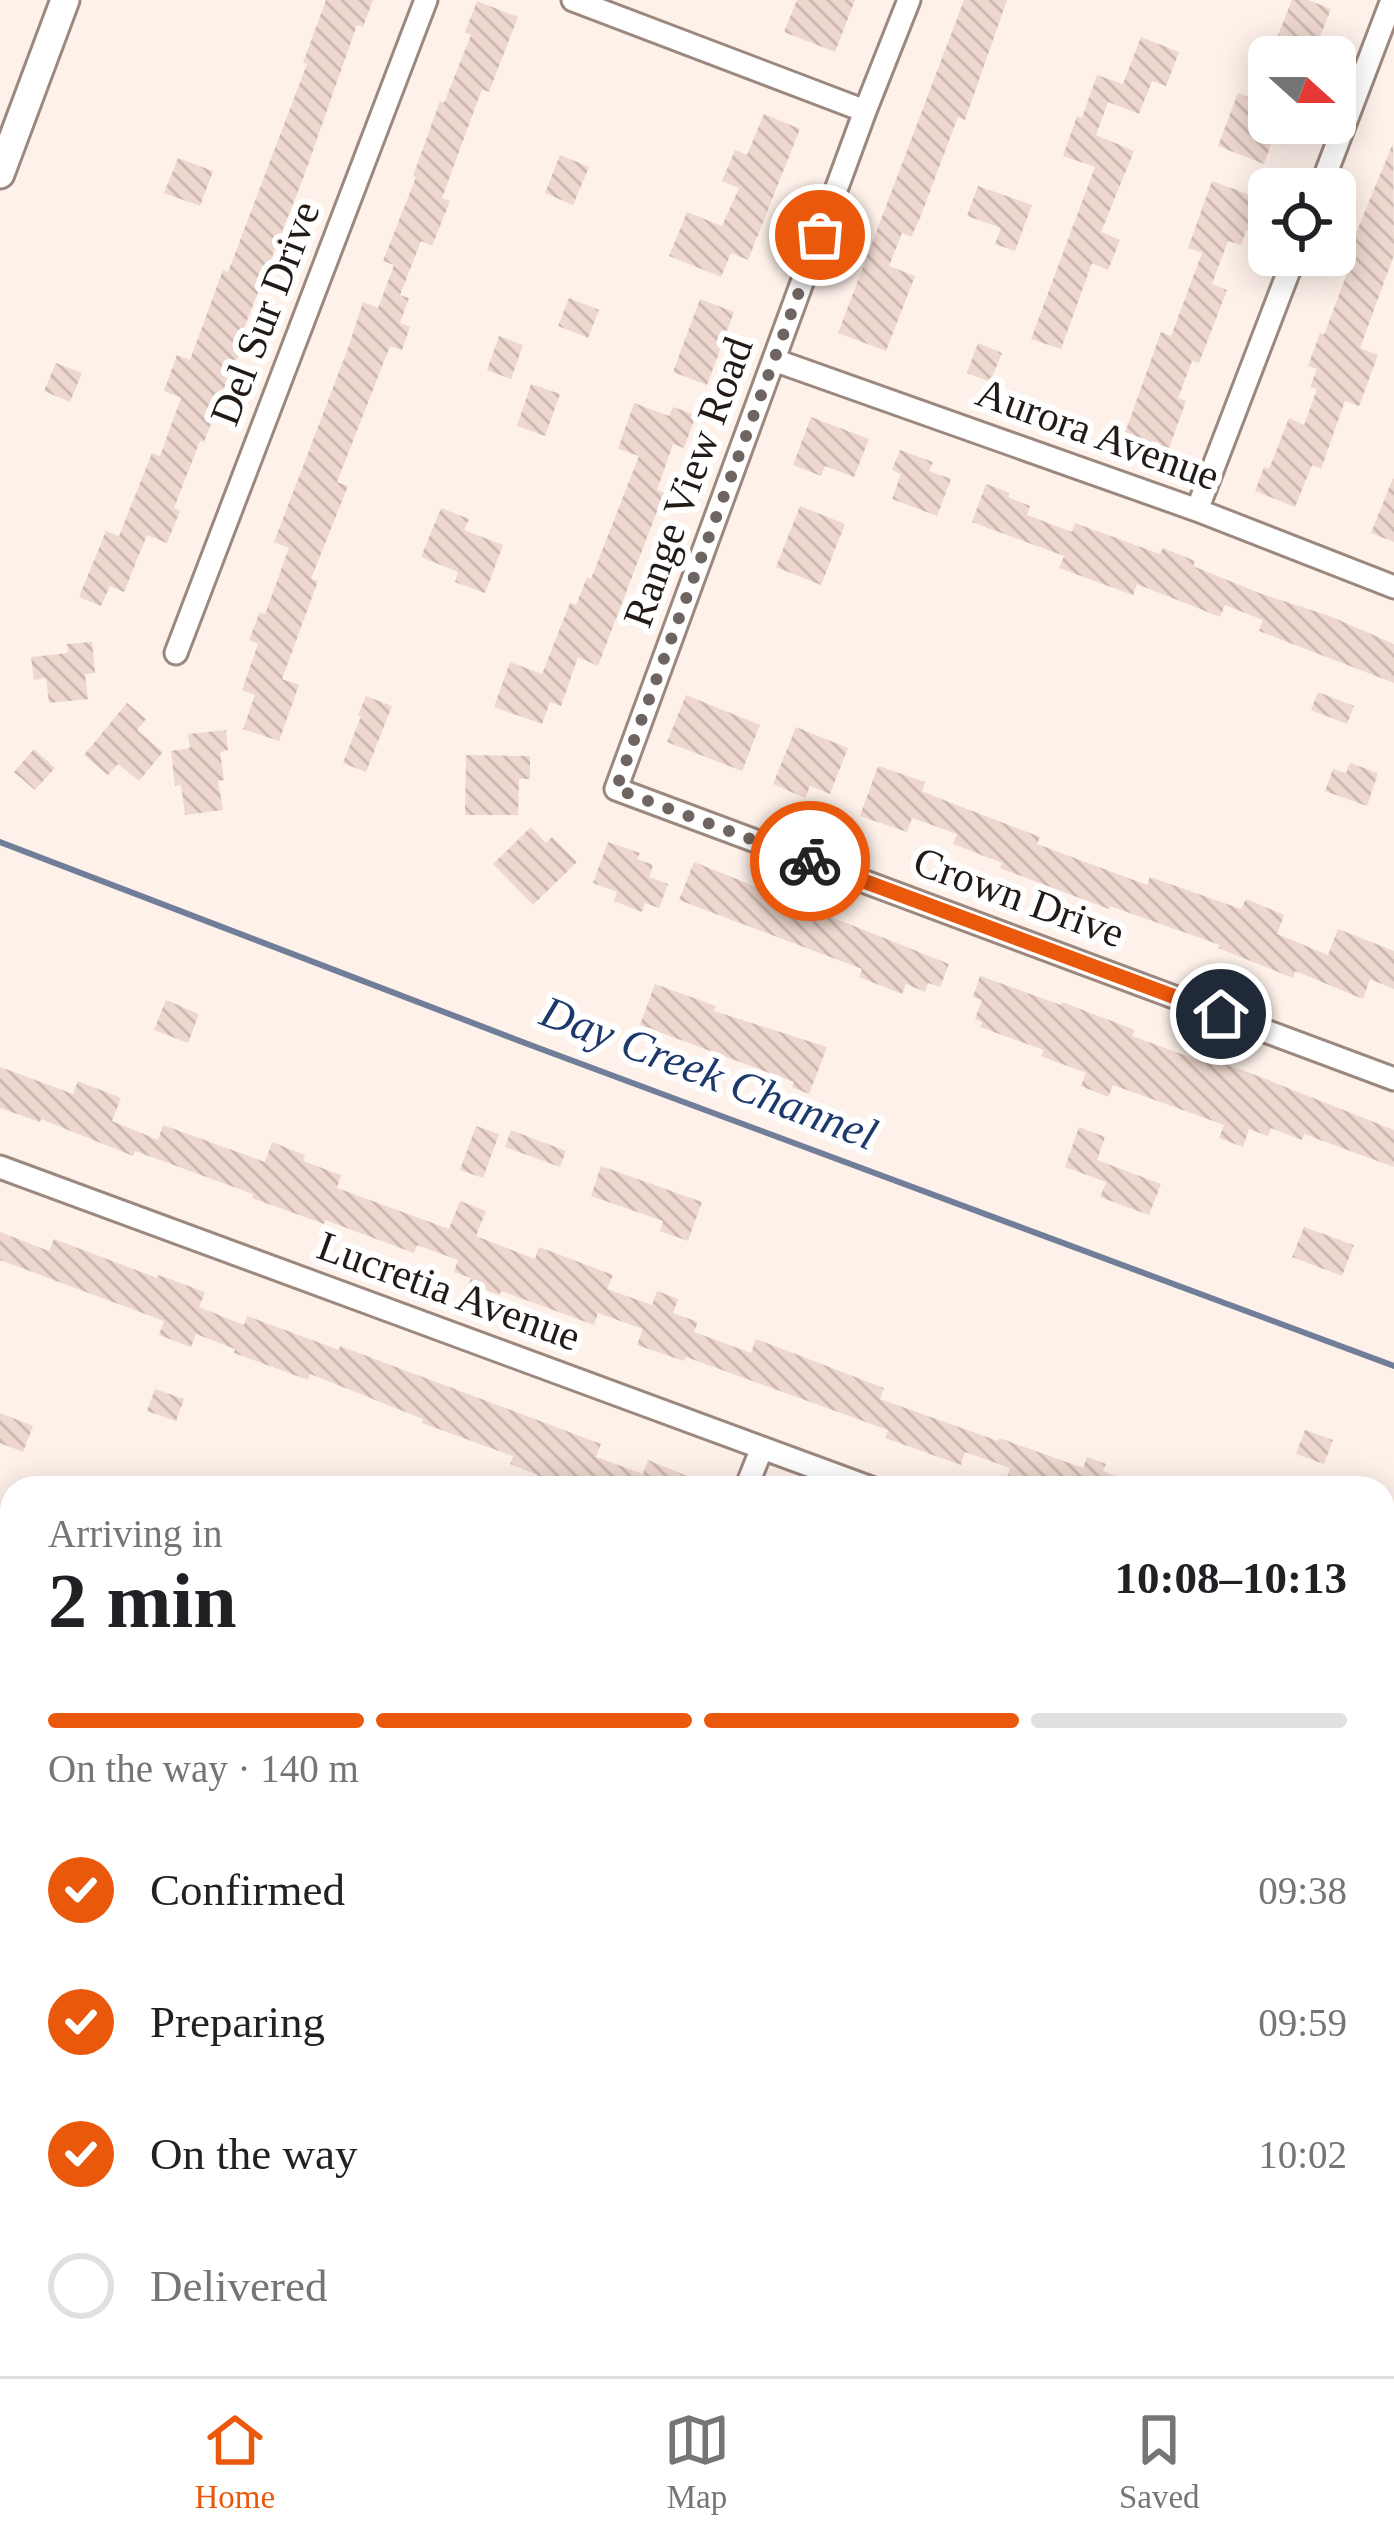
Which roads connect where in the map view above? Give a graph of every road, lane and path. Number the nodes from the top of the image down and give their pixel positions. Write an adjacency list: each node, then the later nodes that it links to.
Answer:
1 (65, 0): 8 (main road)
2 (426, 0): 13 (street, Del Sur Drive)
3 (572, 0): 6 (street)
4 (909, 0): 6 (street, Range View Road)
5 (1392, 0): 7 (street)
6 (865, 111): 10 (street, Range View Road)
7 (1328, 168)
8 (0, 174)
9 (1287, 276): 11 (street)
10 (774, 360): 11 (street, Aurora Avenue); 14 (street, Range View Road)
11 (1197, 510): 12 (street, Aurora Avenue)
12 (1394, 587)
13 (176, 653)
14 (616, 789): 15 (street, Crown Drive)
15 (1394, 1079)
16 (0, 1167): 17 (street, Lucretia Avenue)
17 (762, 1448): 18 (street); 19 (street, Lucretia Avenue)
18 (751, 1476)
19 (838, 1476)

